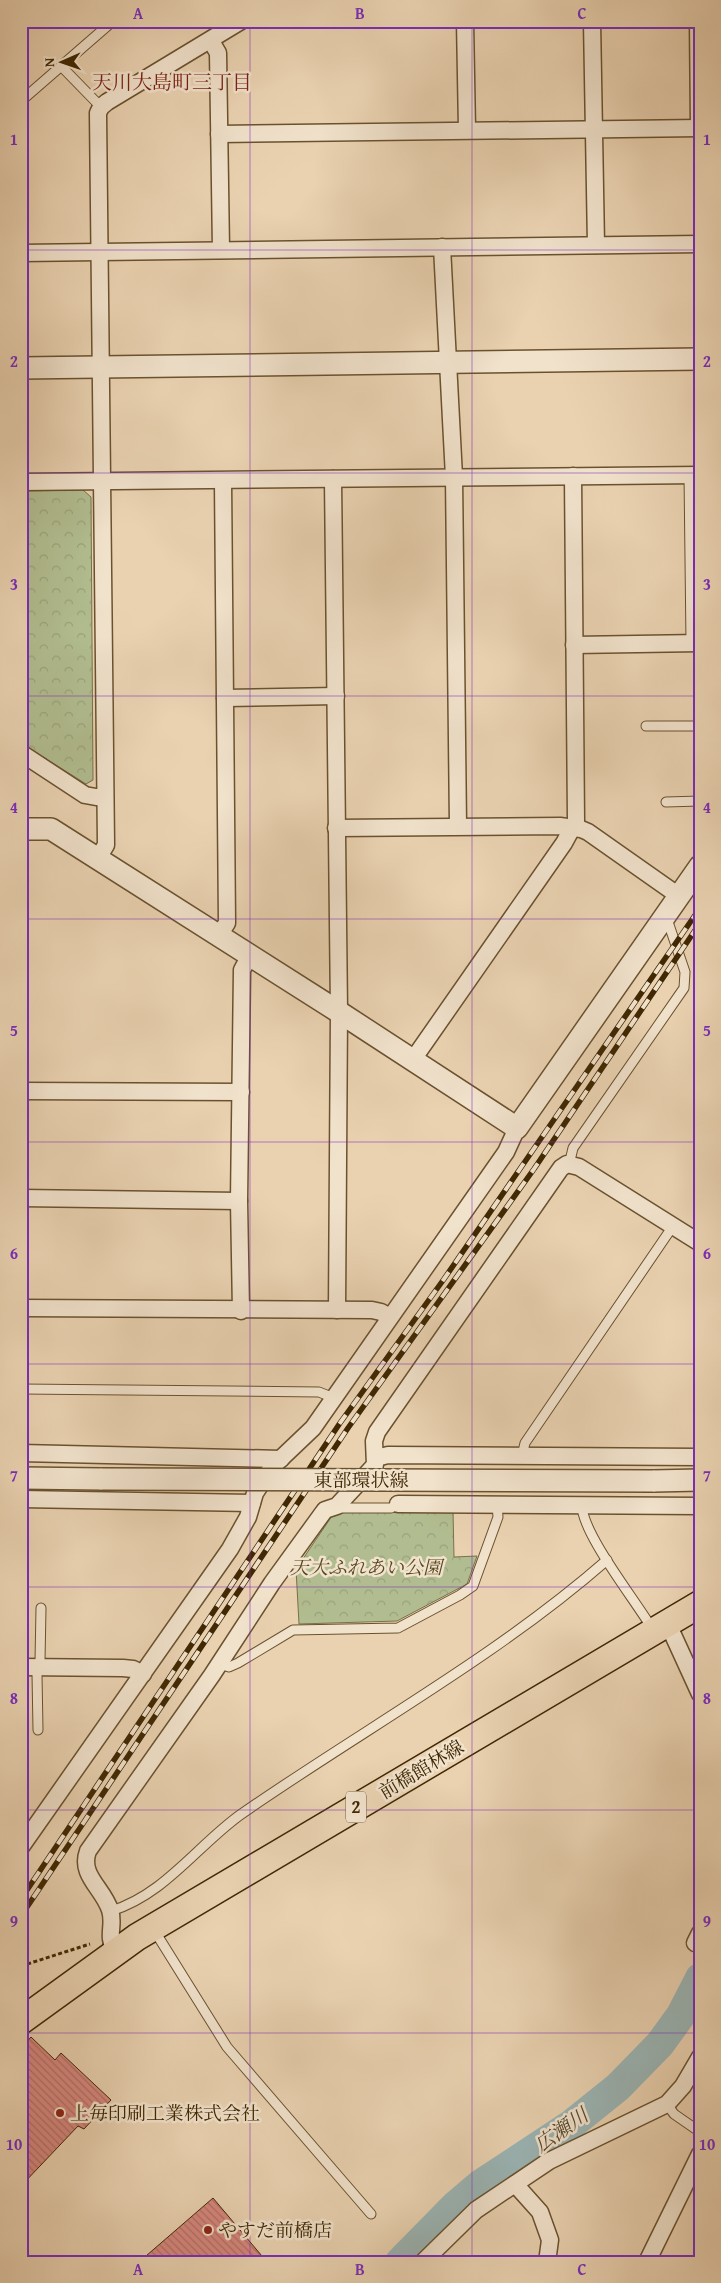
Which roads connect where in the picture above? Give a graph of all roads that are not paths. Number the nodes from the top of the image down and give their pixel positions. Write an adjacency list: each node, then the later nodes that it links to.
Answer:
1 (113, 21): 7 (lane)
2 (241, 21): 6 (street)
3 (465, 21): 12 (street)
4 (592, 21): 10 (street)
5 (698, 21): 11 (street)
6 (211, 41): 9 (street); 13 (street)
7 (61, 66): 8 (lane); 9 (lane)
8 (21, 101)
9 (100, 107): 19 (street)
10 (595, 128): 11 (street); 12 (street); 15 (street)
11 (700, 128)
12 (467, 130): 13 (street)
13 (219, 134): 17 (street)
14 (700, 244): 15 (street)
15 (596, 245): 16 (street)
16 (442, 247): 17 (street); 21 (street)
17 (221, 250): 19 (street)
18 (21, 252): 19 (street)
19 (100, 252): 22 (street)
20 (700, 359): 21 (street)
21 (448, 363): 22 (street); 26 (street)
22 (101, 367): 23 (street); 28 (street)
23 (21, 368)
24 (694, 475): 25 (street); 31 (lane)
25 (573, 476): 26 (street); 32 (street)
26 (454, 477): 27 (street); 41 (street)
27 (334, 480): 29 (street); 33 (street)
28 (102, 481): 29 (street); 30 (street); 38 (street)
29 (223, 481): 34 (street)
30 (21, 482)
31 (695, 643): 32 (street)
32 (574, 645): 43 (street)
33 (336, 696): 34 (street); 42 (street)
34 (225, 698): 49 (street)
35 (646, 726): 36 (lane)
36 (700, 726)
37 (21, 753): 38 (street)
38 (105, 797): 45 (street)
39 (700, 801): 40 (lane)
40 (666, 802)
41 (458, 826): 42 (street); 43 (street)
42 (336, 828): 51 (street)
43 (573, 828): 47 (street); 52 (street)
44 (21, 829): 45 (street)
45 (98, 858): 49 (street)
46 (700, 866): 47 (street)
47 (679, 896): 48 (street)
48 (665, 914): 55 (street); 56 (lane)
49 (219, 936): 50 (street)
50 (250, 955): 51 (street); 54 (street)
51 (339, 1012): 52 (street); 62 (street)
52 (412, 1061): 55 (street)
53 (21, 1091): 54 (street)
54 (241, 1092): 58 (street)
55 (517, 1128): 64 (street)
56 (569, 1164): 59 (street); 70 (street)
57 (21, 1198): 58 (street)
58 (239, 1200): 63 (street)
59 (672, 1226): 60 (street); 68 (lane)
60 (700, 1243)
61 (21, 1308): 63 (street)
62 (337, 1310): 63 (street); 64 (street)
63 (241, 1311)
64 (390, 1317): 66 (street)
65 (21, 1390): 66 (lane)
66 (334, 1398): 71 (street)
67 (21, 1453): 71 (street)
68 (522, 1456): 69 (street); 70 (street)
69 (700, 1457)
70 (376, 1458): 78 (street)
71 (280, 1459): 75 (street)
72 (21, 1478): 73 (street, 東部環状線, bridge)
73 (700, 1480)
74 (21, 1500): 75 (street)
75 (252, 1504): 88 (street)
76 (398, 1504): 77 (street); 78 (lane)
77 (497, 1505): 79 (street); 85 (lane)
78 (337, 1506): 85 (street)
79 (582, 1506): 80 (street); 81 (lane)
80 (700, 1506)
81 (607, 1560): 84 (lane); 92 (lane)
82 (700, 1604): 84 (main road, 前橋館林線 / 2)
83 (41, 1608): 87 (lane)
84 (660, 1628): 89 (street); 93 (main road, 前橋館林線 / 2)
85 (219, 1664): 92 (street)
86 (21, 1667): 87 (street)
87 (39, 1668): 88 (street); 90 (lane)
88 (143, 1674): 91 (street)
89 (700, 1694)
90 (38, 1730)
91 (21, 1847)
92 (111, 1911): 94 (street)
93 (152, 1928): 94 (main road, 前橋館林線 / 2); 101 (lane)
94 (106, 1946): 95 (main road, 前橋館林線 / 2)
95 (21, 2021)
96 (700, 2057): 97 (street)
97 (667, 2104): 98 (lane); 100 (street)
98 (700, 2132)
99 (700, 2154): 104 (street)
100 (515, 2184): 102 (street); 103 (street)
101 (370, 2214)
102 (423, 2262)
103 (547, 2262)
104 (648, 2262)

